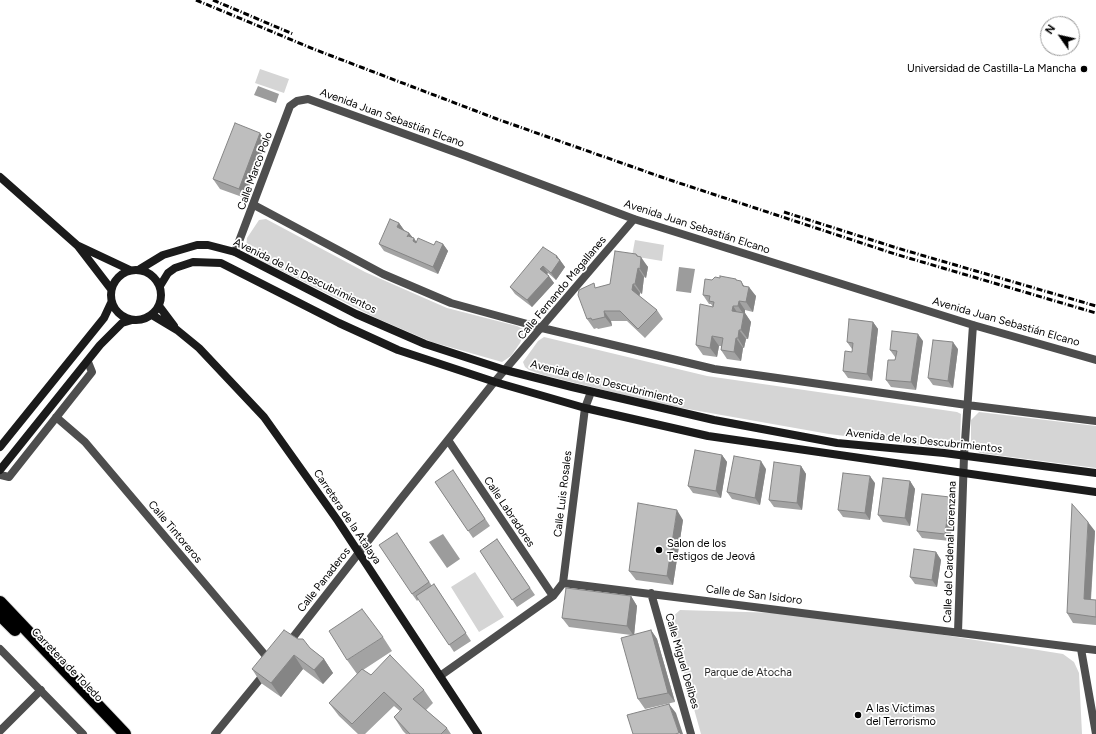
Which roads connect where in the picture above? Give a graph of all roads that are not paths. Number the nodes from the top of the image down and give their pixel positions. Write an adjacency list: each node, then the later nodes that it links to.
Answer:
1 (297, 101): 3 (street, Calle Marco Polo); 4 (street, Avenida Juan Sebastián Elcano)
2 (0, 177): 5 (street)
3 (254, 205): 6 (street, Calle Marco Polo); 16 (street)
4 (634, 219): 15 (street, Avenida Juan Sebastián Elcano); 16 (street, Calle Fernando Magallanes)
5 (78, 246): 8 (street); 10 (street)
6 (236, 252): 7 (street, Avenida de los Descubrimientos); 20 (street, Avenida de los Descubrimientos)
7 (140, 269): 8 (street); 9 (street)
8 (130, 270): 10 (street)
9 (160, 286): 12 (street); 21 (street, Avenida de los Descubrimientos)
10 (111, 289): 11 (street)
11 (111, 303): 14 (street); 28 (street)
12 (159, 306): 13 (street); 17 (street, Carretera de la Atalaya)
13 (152, 315): 14 (street); 17 (street, Carretera de la Atalaya)
14 (132, 320): 19 (street)
15 (973, 325): 18 (street, Avenida Juan Sebastián Elcano); 23 (street, Calle del Cardenal Lorenzana)
16 (542, 328): 20 (street, Calle Fernando Magallanes); 23 (street)
17 (177, 330): 35 (street, Carretera de la Atalaya)
18 (1096, 360)
19 (88, 362): 25 (street); 30 (street)
20 (505, 370): 21 (street, Calle Fernando Magallanes); 22 (street, Avenida de los Descubrimientos)
21 (495, 382): 24 (street, Avenida de los Descubrimientos); 27 (street, Calle Panaderos)
22 (592, 392): 24 (street, Calle Luis Rosales); 29 (street, Avenida de los Descubrimientos)
23 (968, 405): 26 (street); 29 (street, Calle del Cardenal Lorenzana)
24 (585, 408): 31 (street, Avenida de los Descubrimientos); 36 (street, Calle Luis Rosales)
25 (56, 417): 33 (street); 45 (street, Calle Tintoreros)
26 (1096, 421)
27 (448, 440): 35 (street, Calle Panaderos); 38 (street, Calle Labradores)
28 (0, 447)
29 (964, 456): 31 (street, Calle del Cardenal Lorenzana); 32 (street, Avenida de los Descubrimientos)
30 (0, 470)
31 (964, 472): 34 (street, Avenida de los Descubrimientos); 41 (street, Calle del Cardenal Lorenzana)
32 (1096, 473)
33 (0, 476)
34 (1096, 492)
35 (358, 553): 45 (street, Calle Panaderos); 46 (street, Carretera de la Atalaya)
36 (563, 583): 37 (street, Calle de San Isidoro); 38 (street)
37 (651, 593): 41 (street, Calle de San Isidoro); 54 (street, Calle Miguel Delibes)
38 (553, 596): 46 (street)
39 (0, 602): 51 (highway)
40 (0, 615): 50 (highway, Carretera de Toledo)
41 (958, 632): 42 (street, Calle de San Isidoro)
42 (1081, 648): 44 (street, Calle de San Isidoro); 55 (street)
43 (0, 649): 47 (street)
44 (1096, 650)
45 (277, 658): 52 (street, Calle Panaderos)
46 (440, 676): 53 (street, Carretera de la Atalaya)
47 (41, 690): 48 (street); 49 (street)
48 (0, 731)
49 (83, 734)
50 (116, 734)
51 (125, 734)
52 (215, 734)
53 (478, 734)
54 (691, 734)
55 (1096, 734)

